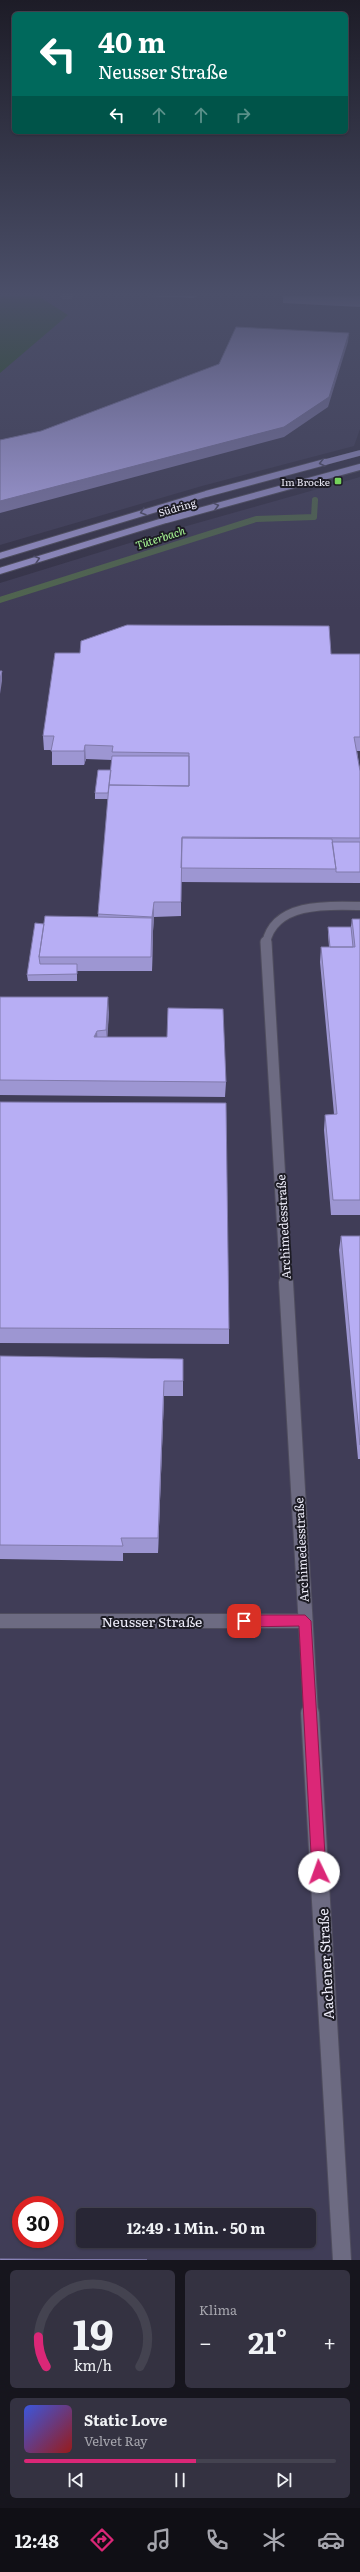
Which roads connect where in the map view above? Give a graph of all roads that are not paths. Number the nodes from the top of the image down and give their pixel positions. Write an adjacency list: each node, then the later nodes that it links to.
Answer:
1 (360, 454): 3 (main road, Südring, one-way to 3)
2 (360, 467): 4 (main road, Südring, one-way to 2)
3 (0, 556)
4 (0, 571)
5 (360, 906): 7 (street, Archimedesstraße)
6 (0, 1621): 7 (street, Neusser Straße)
7 (305, 1621): 8 (street, Aachener Straße)
8 (342, 2260)

